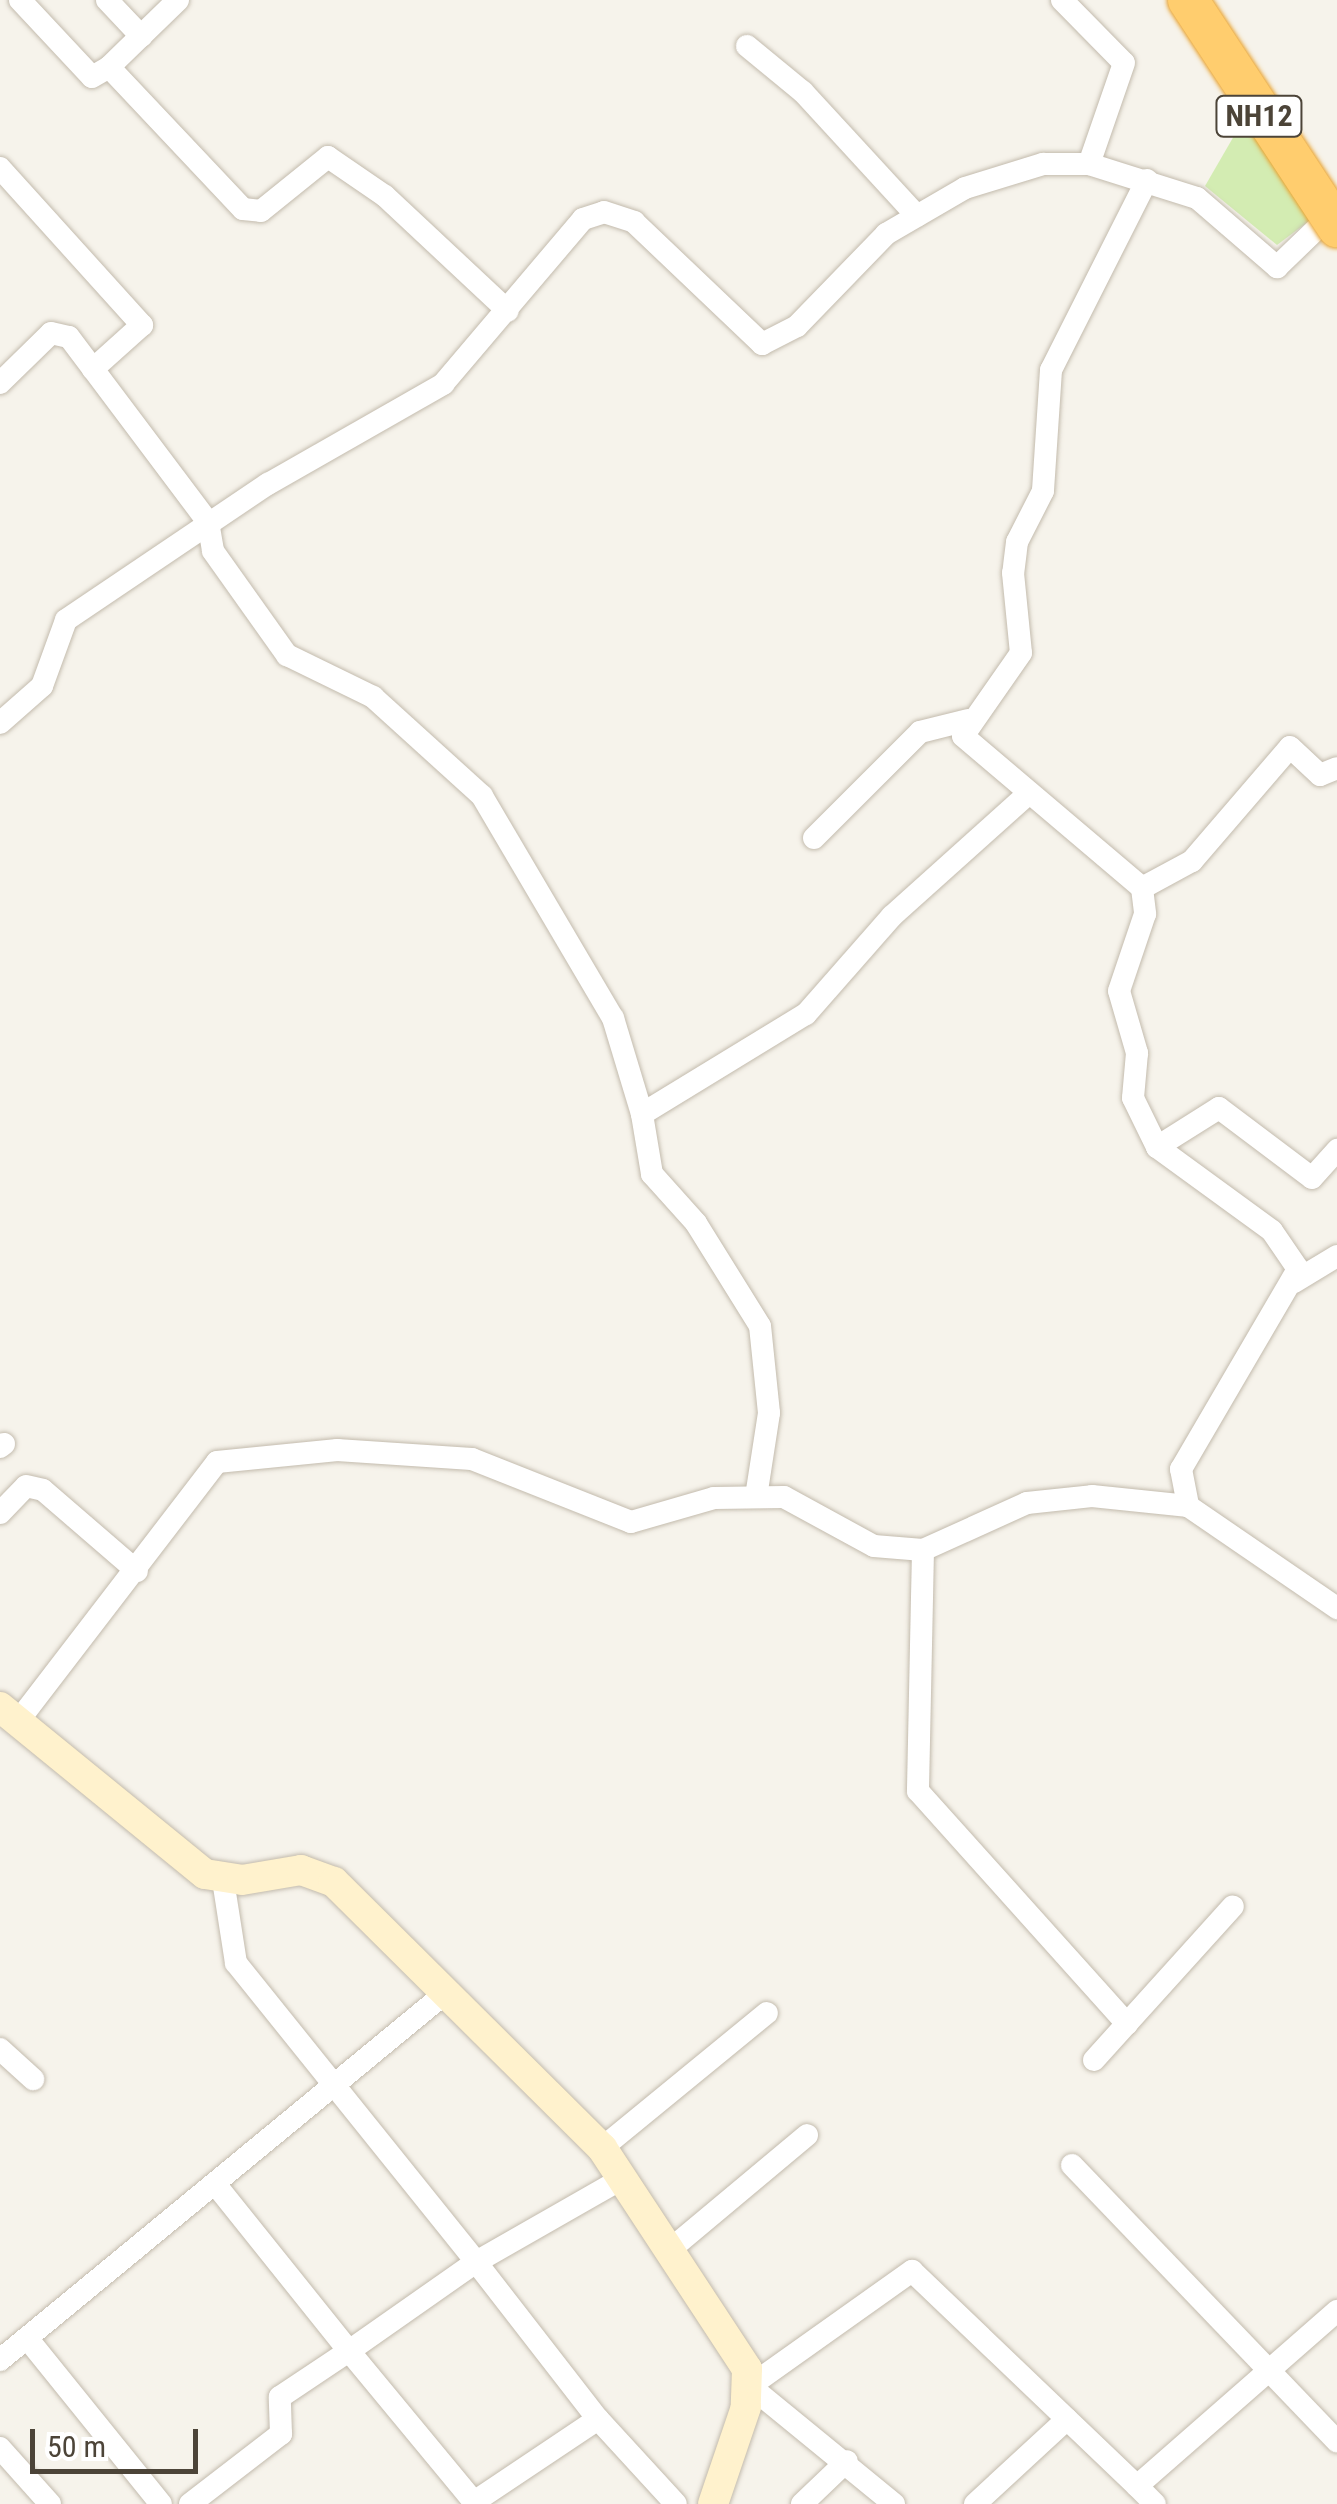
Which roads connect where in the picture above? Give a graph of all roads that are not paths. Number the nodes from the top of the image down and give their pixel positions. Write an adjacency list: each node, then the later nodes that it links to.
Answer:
1 (20, 0): 8 (street)
2 (107, 0): 6 (street)
3 (178, 0): 6 (street)
4 (1062, 0): 9 (street)
5 (1188, 0): 14 (highway, NH12, bridge)
6 (141, 36): 8 (street)
7 (747, 46): 13 (street)
8 (109, 67): 15 (street)
9 (1089, 164): 11 (street); 13 (street)
10 (0, 168): 16 (street)
11 (1147, 180): 12 (street); 19 (street)
12 (1337, 209)
13 (917, 216): 15 (street)
14 (1337, 227)
15 (508, 311): 18 (street)
16 (93, 368): 17 (street); 18 (street)
17 (0, 382)
18 (208, 522): 20 (street); 25 (street)
19 (968, 720): 22 (street); 23 (street)
20 (0, 723)
21 (1332, 776): 24 (street)
22 (1027, 795): 24 (street); 25 (street)
23 (814, 838)
24 (1142, 888): 26 (street)
25 (642, 1114): 30 (street)
26 (1157, 1147): 27 (street); 29 (street)
27 (1337, 1150)
28 (1337, 1256): 29 (street)
29 (1294, 1282): 31 (street)
30 (756, 1498): 33 (street); 34 (street)
31 (1188, 1506): 33 (street); 35 (street)
32 (0, 1513): 34 (street)
33 (923, 1550): 41 (street)
34 (137, 1571): 36 (street)
35 (1337, 1608)
36 (10, 1714): 37 (main road)
37 (223, 1880): 39 (main road); 45 (street)
38 (1234, 1906): 41 (street)
39 (448, 1991): 45 (street); 47 (main road)
40 (768, 2013): 47 (street)
41 (1126, 2024): 43 (street)
42 (0, 2050): 44 (street)
43 (1094, 2060)
44 (33, 2079)
45 (341, 2085): 50 (street); 52 (street)
46 (807, 2135): 51 (street)
47 (602, 2148): 49 (main road)
48 (1072, 2165): 57 (street)
49 (623, 2178): 51 (main road); 52 (street)
50 (216, 2186): 54 (street); 55 (street)
51 (672, 2248): 58 (main road)
52 (476, 2262): 55 (street); 59 (street)
53 (1337, 2310): 57 (street)
54 (27, 2338): 56 (street); 66 (street)
55 (349, 2350): 59 (street); 67 (street)
56 (0, 2360)
57 (1265, 2366): 61 (street); 64 (street)
58 (750, 2386): 60 (street); 63 (street); 69 (main road)
59 (598, 2419): 68 (street)
60 (1067, 2420): 64 (street); 72 (street)
61 (1337, 2440)
62 (0, 2448): 65 (street)
63 (847, 2461): 70 (street); 71 (street)
64 (1136, 2486): 73 (street)
65 (50, 2504)
66 (161, 2504)
67 (190, 2504)
68 (676, 2504)
69 (712, 2504)
70 (802, 2504)
71 (894, 2504)
72 (975, 2504)
73 (1155, 2504)

